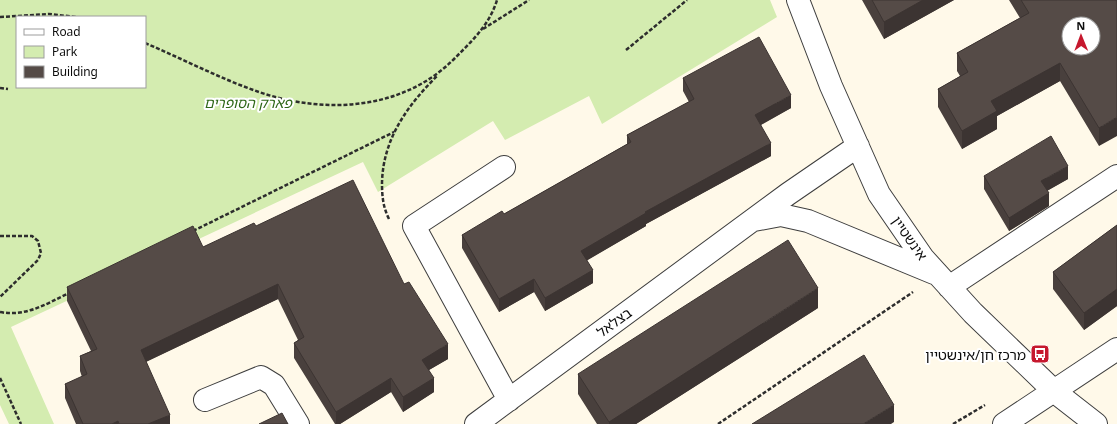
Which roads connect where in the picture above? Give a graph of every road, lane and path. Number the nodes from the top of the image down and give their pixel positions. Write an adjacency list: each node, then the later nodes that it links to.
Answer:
1 (498, 0): 9 (path)
2 (529, 0): 9 (path)
3 (687, 0): 11 (path)
4 (798, 0): 15 (street, אינשטיין)
5 (16, 16): 8 (path)
6 (16, 16): 7 (path)
7 (67, 16)
8 (0, 17)
9 (482, 30): 10 (path)
10 (146, 43)
11 (626, 50)
12 (0, 88): 13 (path)
13 (8, 89)
14 (394, 132): 19 (path)
15 (858, 146): 18 (street, בצלאל); 21 (street, אינשטיין)
16 (504, 167): 29 (street)
17 (1117, 176): 21 (street)
18 (752, 220): 21 (street, בצלאל); 29 (street, בצלאל)
19 (188, 234)
20 (0, 236): 23 (path)
21 (944, 281): 27 (street, אינשטיין); 33 (path)
22 (74, 290): 24 (path)
23 (0, 297)
24 (0, 312)
25 (1117, 349): 27 (street)
26 (0, 378): 30 (path)
27 (1055, 392): 34 (street); 35 (street, אינשטיין)
28 (205, 400): 31 (street)
29 (509, 400): 32 (street, בצלאל)
30 (21, 424)
31 (298, 424)
32 (476, 424)
33 (718, 424)
34 (1004, 424)
35 (1096, 424)

